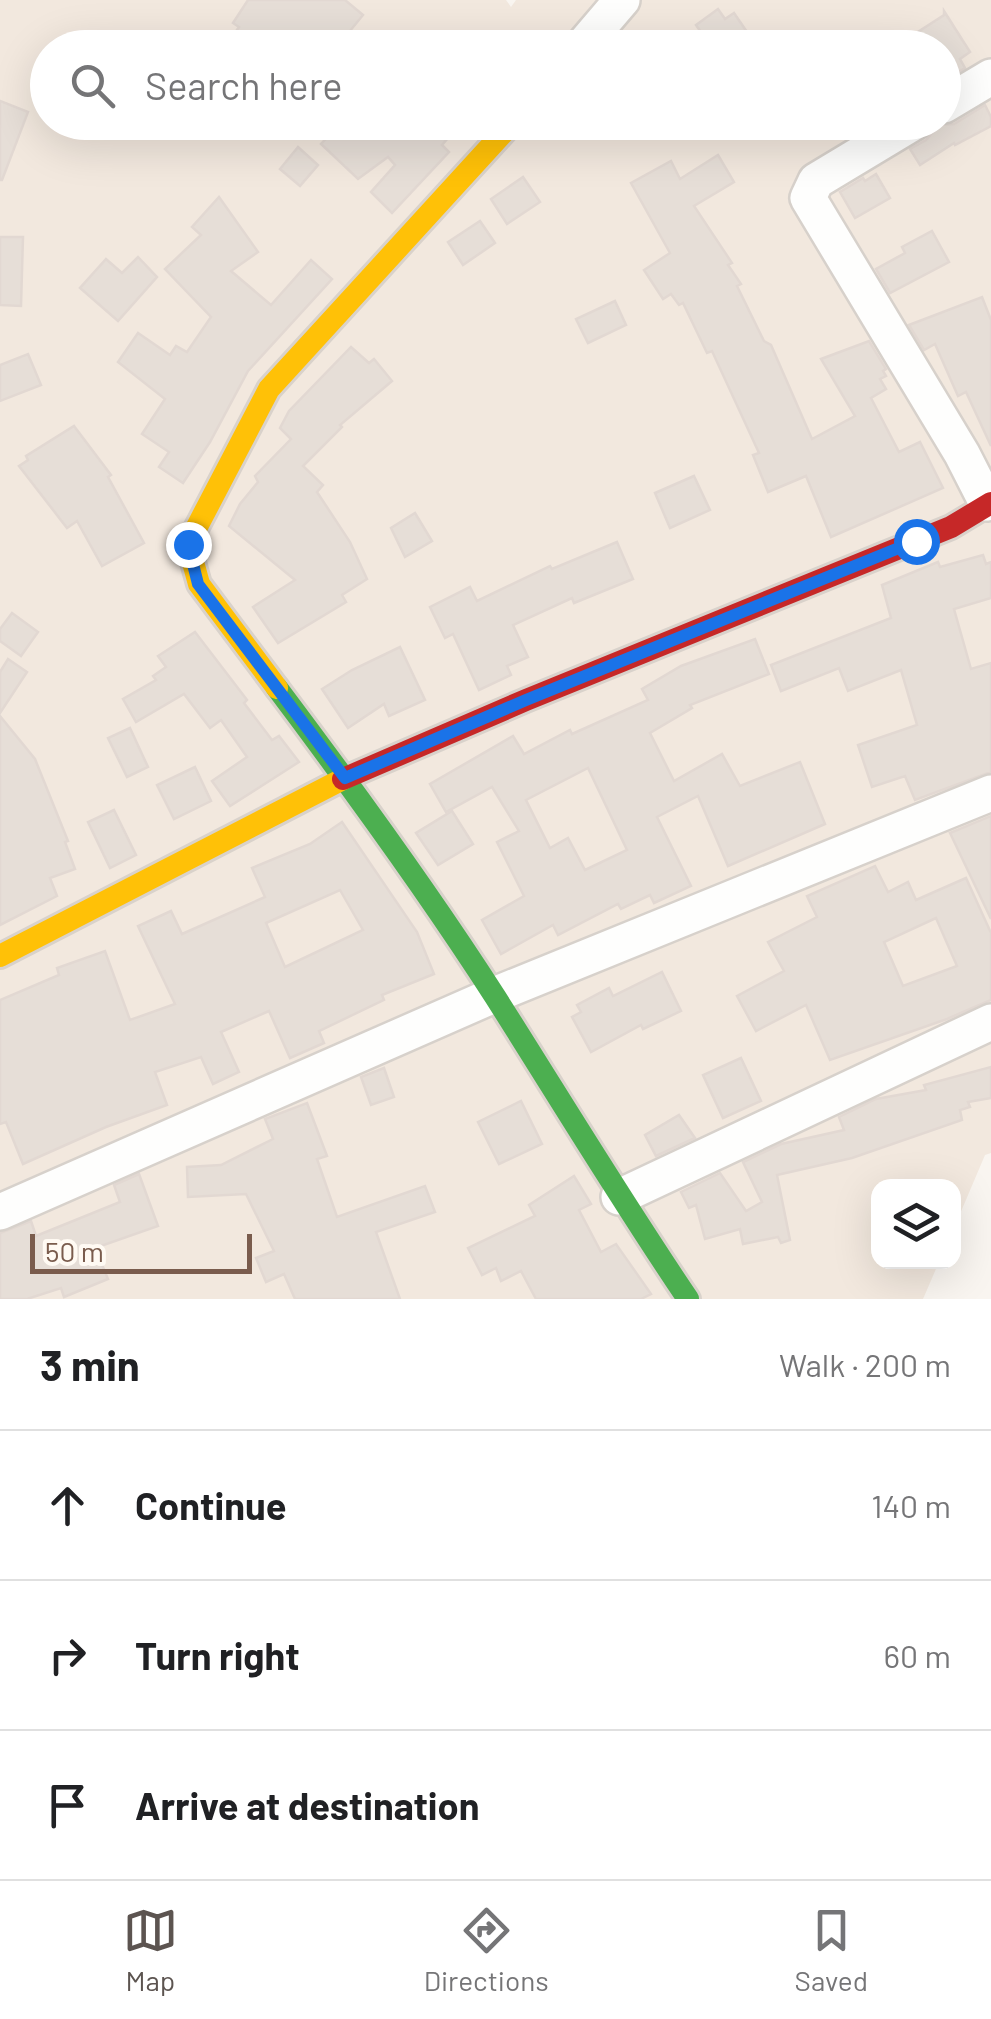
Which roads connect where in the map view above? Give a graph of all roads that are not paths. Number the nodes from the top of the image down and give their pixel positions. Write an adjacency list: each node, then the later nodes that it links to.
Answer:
1 (622, 0): 2 (street)
2 (597, 30)
3 (991, 77): 4 (street)
4 (961, 95)
5 (497, 140): 8 (street)
6 (884, 140): 7 (street)
7 (989, 503): 8 (street)
8 (345, 778): 10 (street); 11 (street)
9 (991, 793): 11 (street)
10 (0, 956)
11 (494, 996): 13 (street); 14 (street)
12 (991, 1022): 13 (street)
13 (619, 1197): 15 (street)
14 (0, 1212)
15 (688, 1299)

